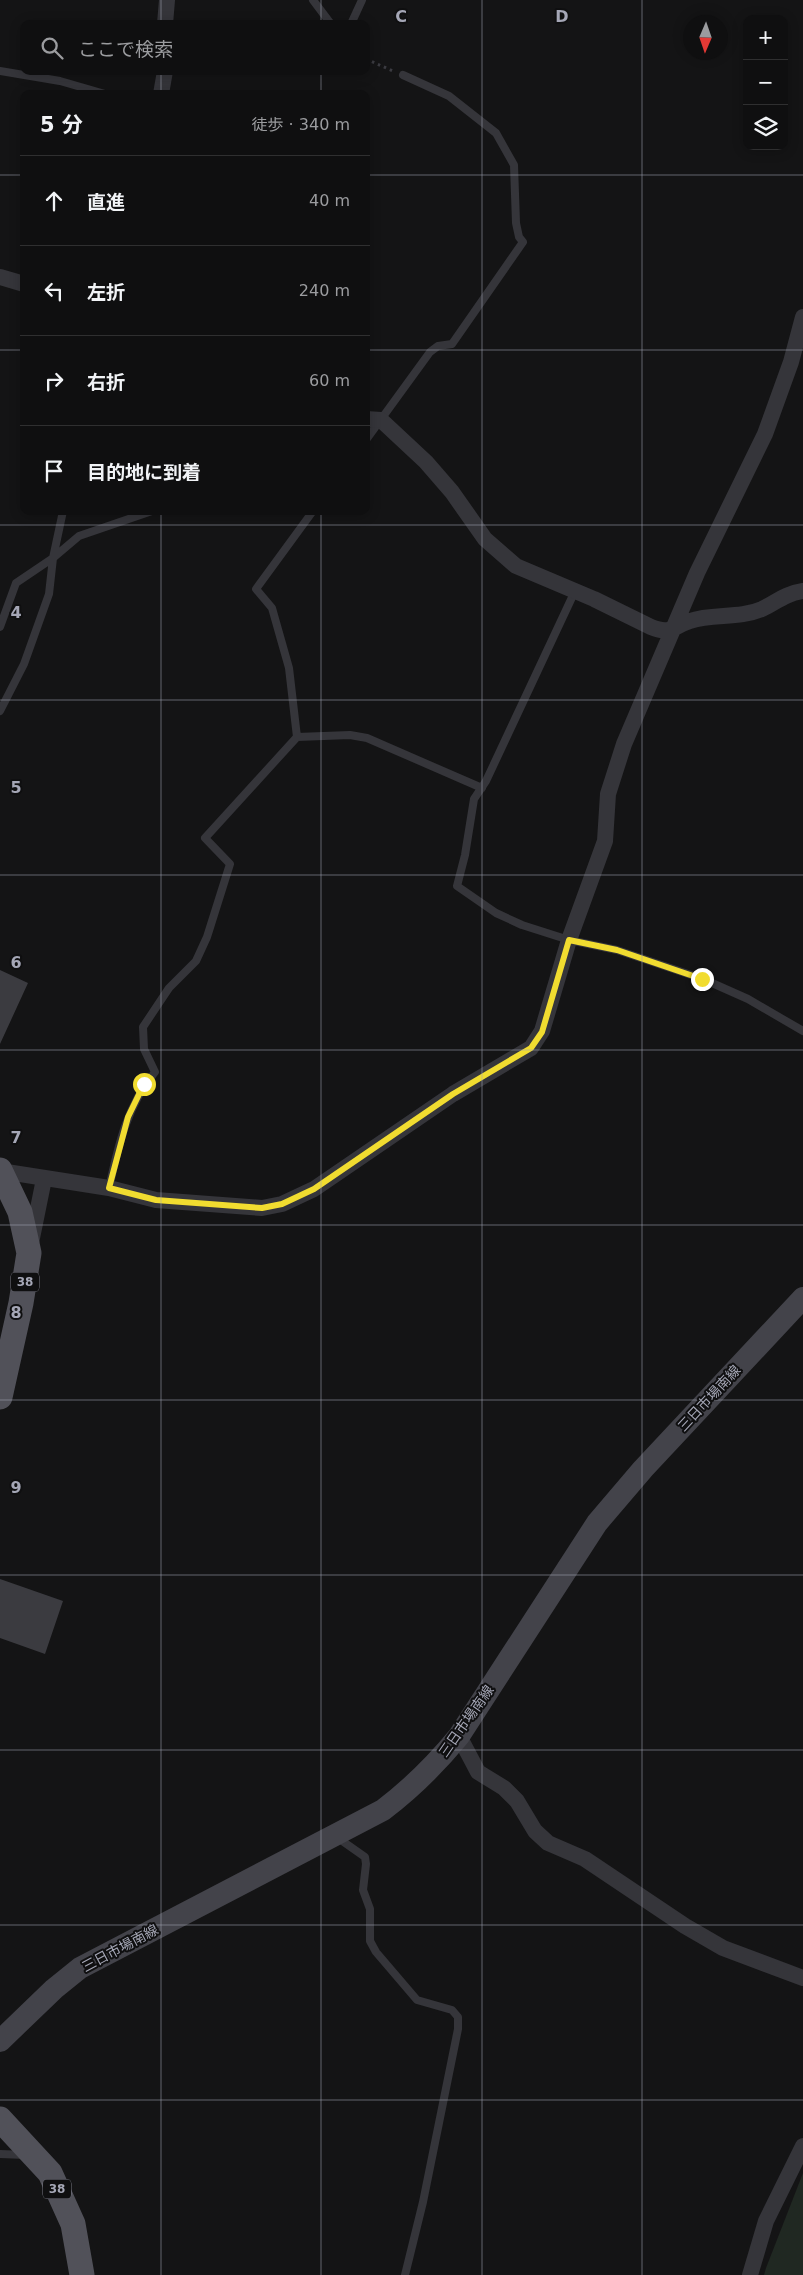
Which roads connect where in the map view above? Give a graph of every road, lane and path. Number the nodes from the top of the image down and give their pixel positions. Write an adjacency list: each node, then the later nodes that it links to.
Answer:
1 (167, 0): 4 (street)
2 (313, 0): 5 (lane)
3 (362, 0): 6 (lane)
4 (165, 20)
5 (328, 20)
6 (353, 20)
7 (370, 61): 12 (path)
8 (0, 71): 9 (lane)
9 (20, 74)
10 (24, 75): 13 (lane)
11 (164, 75): 14 (street)
12 (403, 75): 18 (lane)
13 (91, 90)
14 (162, 90)
15 (0, 277): 16 (street)
16 (20, 283)
17 (803, 317): 26 (street)
18 (374, 420): 24 (street)
19 (62, 515): 22 (lane)
20 (140, 515): 22 (lane)
21 (310, 515): 28 (lane)
22 (53, 558): 25 (lane); 27 (lane)
23 (803, 590): 26 (street)
24 (575, 591): 26 (street); 29 (lane)
25 (0, 628)
26 (672, 631): 30 (street)
27 (0, 711)
28 (297, 737): 29 (lane); 34 (lane)
29 (482, 788): 30 (lane)
30 (569, 940): 31 (lane); 34 (street)
31 (803, 1031)
32 (0, 1170): 33 (street); 35 (main road, 38)
33 (44, 1179): 34 (street); 35 (street)
34 (109, 1188)
35 (29, 1253): 37 (main road, 38)
36 (803, 1298): 38 (main road, 三日市場南線)
37 (0, 1397)
38 (460, 1736): 39 (main road, 三日市場南線); 40 (street)
39 (335, 1835): 41 (main road, 三日市場南線); 47 (lane)
40 (803, 1978)
41 (0, 2040)
42 (0, 2119): 45 (main road, 38)
43 (803, 2146): 48 (street)
44 (0, 2154): 45 (lane)
45 (33, 2155): 46 (main road, 38)
46 (82, 2275)
47 (405, 2275)
48 (750, 2275)

